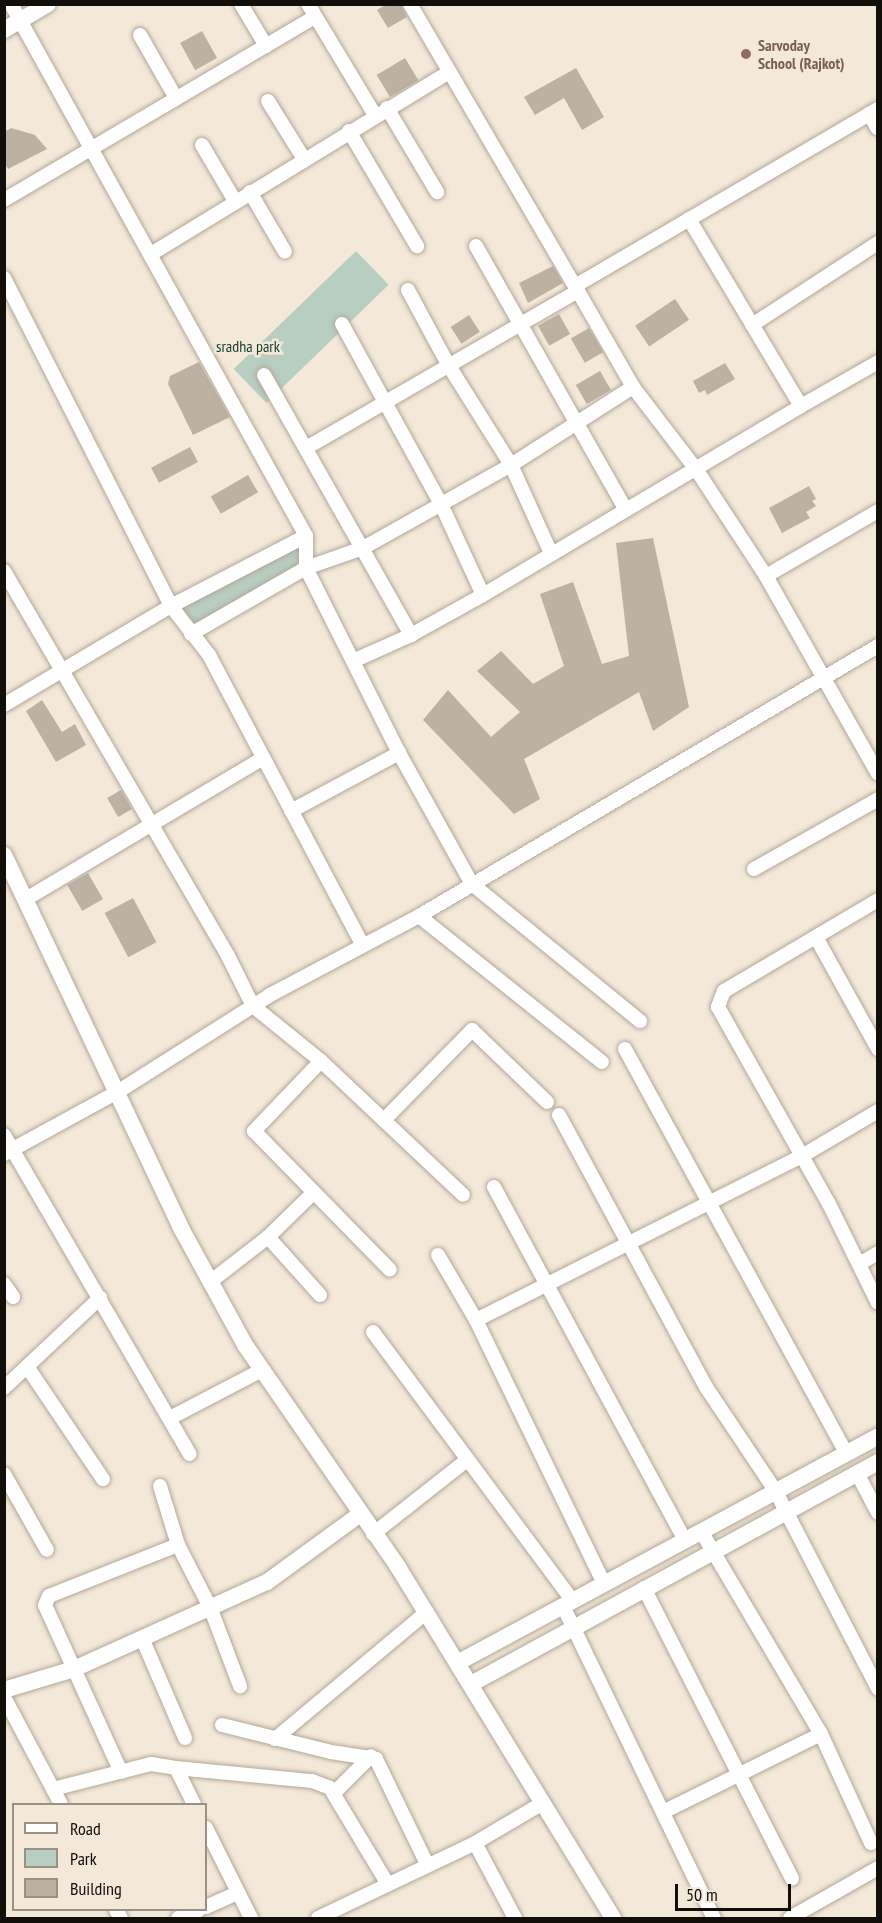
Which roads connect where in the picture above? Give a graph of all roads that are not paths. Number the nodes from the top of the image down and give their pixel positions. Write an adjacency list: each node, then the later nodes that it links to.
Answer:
1 (11, 4): 6 (street)
2 (48, 4): 6 (street)
3 (241, 4): 9 (street)
4 (410, 4): 10 (street)
5 (312, 11): 9 (street); 14 (street)
6 (21, 20): 7 (street); 18 (street)
7 (4, 30)
8 (140, 35): 11 (street)
9 (266, 45): 11 (street)
10 (447, 73): 14 (street); 31 (street)
11 (176, 98): 18 (street)
12 (268, 101): 19 (street)
13 (873, 111): 15 (street); 24 (street)
14 (381, 112): 16 (street); 21 (street)
15 (878, 129)
16 (349, 131): 19 (street); 26 (street)
17 (202, 145): 23 (street)
18 (92, 148): 22 (street); 29 (street)
19 (304, 159): 20 (street)
20 (250, 192): 23 (street); 28 (street)
21 (437, 192)
22 (4, 200)
23 (235, 201): 29 (street)
24 (688, 219): 31 (street); 35 (street)
25 (878, 243): 35 (street)
26 (417, 246)
27 (476, 246): 34 (street)
28 (285, 252)
29 (151, 254): 49 (street)
30 (4, 278): 56 (street)
31 (576, 288): 34 (street); 39 (street)
32 (408, 290): 37 (street)
33 (342, 324): 40 (street)
34 (518, 324): 37 (street); 42 (street)
35 (752, 325): 41 (street)
36 (878, 362): 41 (street)
37 (449, 366): 40 (street); 44 (street)
38 (264, 375): 43 (street)
39 (633, 387): 42 (street); 45 (street)
40 (385, 405): 43 (street); 46 (street)
41 (801, 406): 45 (street)
42 (575, 424): 44 (street); 47 (street)
43 (306, 448): 50 (street)
44 (511, 465): 46 (street); 51 (street)
45 (696, 469): 47 (street); 54 (street)
46 (440, 502): 50 (street); 55 (street)
47 (625, 508): 51 (street)
48 (878, 510): 54 (street)
49 (306, 536): 52 (street); 56 (street)
50 (363, 548): 52 (street); 58 (street)
51 (551, 553): 55 (street)
52 (306, 568): 57 (street); 60 (street)
53 (4, 571): 61 (street)
54 (766, 576): 62 (street)
55 (483, 595): 58 (street)
56 (171, 606): 57 (street); 61 (street)
57 (191, 634): 65 (street)
58 (411, 635): 60 (street)
59 (878, 646): 62 (street)
60 (353, 661): 64 (street)
61 (65, 672): 63 (street); 69 (street)
62 (823, 678): 66 (street); 72 (street)
63 (4, 705)
64 (399, 753): 68 (street); 72 (street)
65 (264, 758): 68 (street); 69 (street)
66 (878, 774)
67 (878, 799): 71 (street)
68 (291, 811): 77 (street)
69 (152, 824): 73 (street); 78 (street)
70 (4, 855): 73 (street)
71 (754, 869)
72 (472, 884): 75 (street); 79 (street)
73 (26, 899): 84 (street)
74 (878, 900): 76 (street)
75 (418, 916): 77 (street); 83 (street)
76 (818, 939): 81 (street); 91 (street)
77 (362, 944): 78 (street)
78 (253, 1006): 82 (street); 84 (street)
79 (640, 1021)
80 (625, 1048): 95 (street)
81 (878, 1049)
82 (321, 1061): 88 (street); 93 (street)
83 (602, 1062)
84 (119, 1091): 90 (street); 102 (street)
85 (547, 1102): 88 (street)
86 (878, 1111): 91 (street)
87 (559, 1115): 97 (street)
88 (384, 1120): 94 (street)
89 (4, 1135): 90 (street)
90 (8, 1152): 107 (street)
91 (802, 1156): 95 (street); 100 (street)
92 (494, 1187): 104 (street)
93 (312, 1194): 96 (street); 101 (street)
94 (463, 1196)
95 (708, 1203): 97 (street); 116 (street)
96 (268, 1237): 102 (street); 105 (street)
97 (630, 1242): 104 (street); 124 (street)
98 (878, 1253): 100 (street)
99 (438, 1255): 109 (street)
100 (859, 1264): 108 (street)
101 (390, 1270)
102 (210, 1282): 112 (street)
103 (4, 1284): 106 (street)
104 (546, 1285): 109 (street); 130 (street)
105 (320, 1295)
106 (13, 1297)
107 (100, 1298): 111 (street); 114 (street)
108 (878, 1304)
109 (476, 1320): 134 (street)
110 (373, 1332): 118 (street)
111 (28, 1368): 113 (street); 122 (street)
112 (262, 1370): 114 (street); 127 (street)
113 (4, 1388)
114 (172, 1417): 117 (street)
115 (878, 1436): 116 (street)
116 (846, 1453): 124 (street)
117 (190, 1454)
118 (467, 1460): 129 (street); 136 (street)
119 (878, 1462): 120 (street)
120 (857, 1473): 125 (street); 126 (street)
121 (4, 1474): 132 (street)
122 (103, 1479)
123 (160, 1486): 131 (street)
124 (775, 1490): 125 (street); 128 (street)
125 (786, 1511): 133 (street); 145 (street)
126 (878, 1513)
127 (359, 1515): 129 (street); 137 (street)
128 (701, 1531): 130 (street); 133 (street)
129 (373, 1534): 138 (street)
130 (685, 1540): 134 (street)
131 (178, 1545): 137 (street); 142 (street)
132 (47, 1550)
133 (712, 1551): 135 (street); 149 (street)
134 (604, 1584): 136 (street)
135 (644, 1588): 139 (street); 155 (street)
136 (568, 1603): 139 (street); 141 (street)
137 (210, 1607): 140 (street); 144 (street)
138 (427, 1612): 141 (street); 151 (street)
139 (573, 1627): 143 (street); 161 (street)
140 (142, 1638): 142 (street); 150 (street)
141 (459, 1662): 143 (street)
142 (74, 1669): 146 (street); 154 (street)
143 (471, 1684): 160 (street)
144 (240, 1686)
145 (878, 1689)
146 (4, 1690)
147 (4, 1697): 156 (street)
148 (222, 1725): 151 (street)
149 (821, 1734): 155 (street); 164 (street)
150 (184, 1738)
151 (275, 1739): 152 (street)
152 (371, 1756): 157 (street); 165 (street)
153 (176, 1768): 154 (street); 157 (street); 159 (street)
154 (121, 1772): 156 (street)
155 (738, 1773): 161 (street); 167 (street)
156 (53, 1790): 158 (street)
157 (334, 1793): 168 (street)
158 (60, 1803)
159 (194, 1803)
160 (543, 1803): 163 (street); 172 (street)
161 (663, 1812): 177 (street)
162 (207, 1830): 169 (street)
163 (475, 1843): 165 (street); 176 (street)
164 (871, 1843)
165 (427, 1864): 168 (street)
166 (878, 1868): 178 (street)
167 (792, 1879)
168 (387, 1882): 175 (street)
169 (237, 1893): 170 (street); 174 (street)
170 (207, 1906)
171 (196, 1911): 173 (street)
172 (608, 1917)
173 (178, 1918)
174 (251, 1918)
175 (318, 1918)
176 (514, 1918)
177 (714, 1918)
178 (790, 1918)

